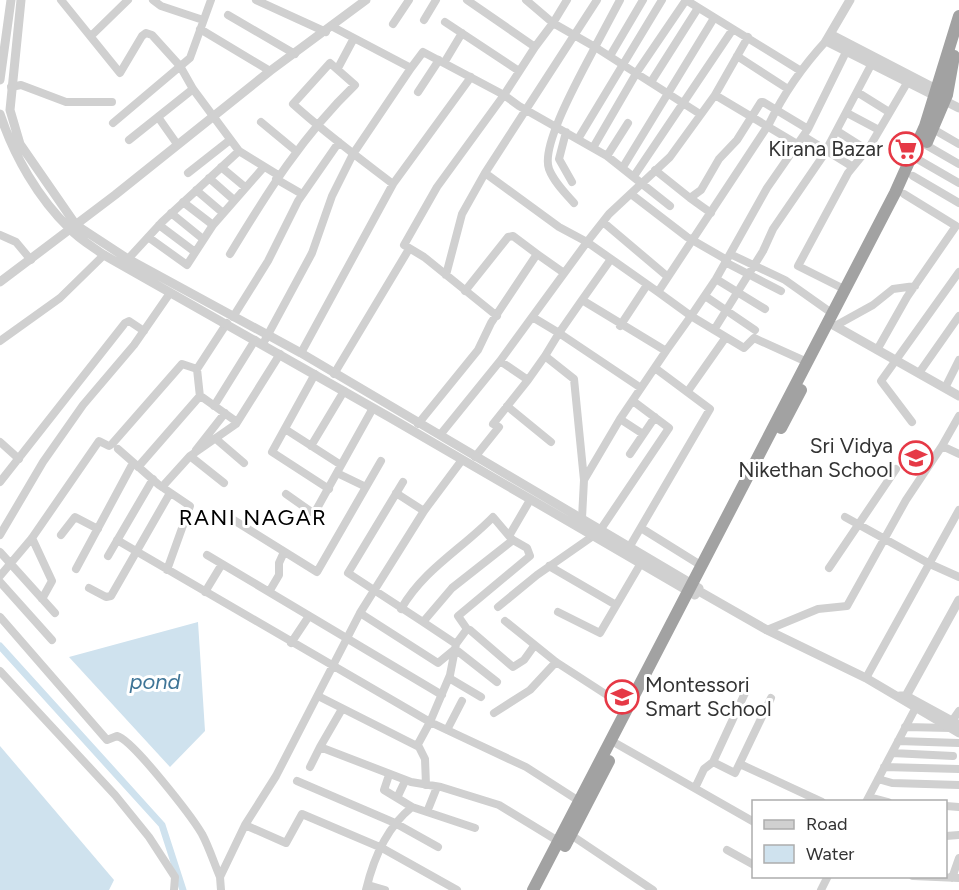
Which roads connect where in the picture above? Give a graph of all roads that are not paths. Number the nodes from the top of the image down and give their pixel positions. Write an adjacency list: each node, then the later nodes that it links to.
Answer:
1 (11, 0): 22 (street)
2 (21, 0): 63 (street)
3 (61, 0): 37 (street)
4 (128, 0): 37 (street)
5 (153, 0): 27 (street)
6 (211, 0): 27 (street)
7 (256, 0): 33 (street)
8 (366, 0): 20 (street)
9 (409, 0): 31 (street)
10 (436, 0): 28 (street)
11 (466, 0): 42 (street)
12 (527, 0): 30 (street)
13 (567, 0): 30 (street)
14 (597, 0): 38 (street)
15 (620, 0): 43 (street)
16 (643, 0): 47 (street)
17 (662, 0): 50 (street)
18 (686, 0): 21 (street); 58 (street)
19 (850, 0): 41 (street)
20 (355, 4): 33 (street)
21 (698, 8): 25 (street); 61 (street)
22 (9, 15): 26 (street); 59 (street)
23 (228, 15): 46 (street)
24 (959, 16): 71 (highway)
25 (714, 18): 34 (street); 68 (street)
26 (0, 20)
27 (203, 20): 32 (street)
28 (424, 20)
29 (445, 22): 35 (street)
30 (553, 23): 38 (street); 42 (street)
31 (393, 24)
32 (200, 29): 52 (street); 55 (street)
33 (329, 29): 40 (street); 46 (street)
34 (733, 29): 39 (street); 73 (street)
35 (462, 33): 49 (street); 56 (street)
36 (959, 35): 44 (highway)
37 (91, 36): 52 (street)
38 (574, 36): 43 (street); 76 (street)
39 (748, 37): 48 (street); 57 (street)
40 (354, 38): 53 (street); 54 (street)
41 (828, 38): 45 (street); 57 (street); 71 (street)
42 (535, 47): 56 (street)
43 (595, 47): 47 (street); 88 (street)
44 (957, 49): 71 (highway)
45 (846, 51): 51 (street); 90 (street)
46 (295, 54): 55 (street)
47 (610, 56): 50 (street)
48 (737, 56): 65 (street); 70 (street)
49 (441, 61): 54 (street); 60 (street); 66 (street)
50 (622, 64): 58 (street); 96 (street)
51 (872, 64): 62 (street); 67 (street)
52 (180, 66): 64 (street); 85 (street)
53 (338, 68): 87 (street); 87 (street)
54 (411, 68): 109 (street)
55 (270, 71): 83 (street)
56 (519, 71): 69 (street)
57 (801, 71): 65 (street)
58 (637, 72): 61 (street); 104 (street)
59 (0, 74)
60 (471, 77): 69 (street); 127 (street)
61 (651, 82): 68 (street)
62 (907, 83): 71 (street); 77 (street)
63 (11, 87): 72 (street); 146 (street)
64 (193, 89): 82 (street); 83 (street)
65 (788, 89): 75 (street)
66 (418, 92)
67 (856, 92): 77 (street); 78 (street)
68 (670, 94): 73 (street); 114 (street)
69 (504, 95): 76 (street); 152 (street)
70 (715, 95): 80 (street); 81 (street)
71 (941, 96): 74 (street); 91 (highway); 171 (highway)
72 (112, 102)
73 (684, 103): 80 (street); 120 (street)
74 (959, 108)
75 (776, 110): 81 (street); 89 (street); 90 (street)
76 (527, 111): 88 (street); 119 (street)
77 (889, 112): 92 (street)
78 (847, 113): 92 (street); 93 (street)
79 (0, 114): 146 (street)
80 (700, 114): 117 (street)
81 (751, 116): 89 (street); 133 (street)
82 (158, 117): 97 (street); 100 (street)
83 (214, 118): 98 (street); 100 (street)
84 (261, 122): 108 (street)
85 (113, 123)
86 (628, 123): 110 (street)
87 (317, 124): 99 (street); 108 (street)
88 (556, 126): 94 (street); 136 (street)
89 (768, 126): 101 (street); 141 (street)
90 (808, 129): 95 (street)
91 (933, 129): 102 (street); 103 (highway)
92 (879, 130): 106 (street)
93 (837, 131): 105 (street); 106 (street)
94 (566, 132): 96 (street); 124 (street)
95 (803, 136): 101 (street); 105 (street)
96 (578, 139): 104 (street)
97 (129, 140)
98 (230, 140): 107 (street); 118 (street)
99 (339, 142): 109 (street); 130 (street)
100 (177, 144): 146 (street)
101 (797, 144): 157 (street)
102 (959, 144)
103 (926, 145): 111 (highway); 112 (street)
104 (594, 146): 110 (street)
105 (826, 150): 115 (street); 161 (street)
106 (867, 150): 115 (street)
107 (239, 151): 113 (street); 116 (street)
108 (296, 151): 122 (street)
109 (354, 154): 127 (street); 193 (street)
110 (607, 156): 114 (street)
111 (919, 160): 121 (highway); 126 (street)
112 (959, 164)
113 (221, 167): 123 (street); 128 (street)
114 (623, 167): 120 (street)
115 (853, 167): 171 (street)
116 (263, 168): 122 (street); 128 (street)
117 (656, 170): 125 (street); 133 (street)
118 (188, 173)
119 (484, 173): 151 (street); 165 (street)
120 (634, 176): 125 (street)
121 (913, 176): 132 (highway); 137 (street)
122 (277, 177): 130 (street); 154 (street)
123 (209, 178): 129 (street); 134 (street)
124 (572, 182)
125 (643, 183): 131 (street); 138 (street)
126 (959, 183)
127 (393, 184): 198 (street)
128 (246, 187): 134 (street)
129 (196, 190): 135 (street); 140 (street)
130 (302, 194): 185 (street)
131 (631, 194): 142 (street); 150 (street)
132 (904, 194): 145 (street); 186 (highway)
133 (690, 198): 141 (street)
134 (234, 200): 140 (street)
135 (183, 202): 139 (street); 144 (street)
136 (574, 203)
137 (959, 203)
138 (670, 206)
139 (171, 213): 143 (street); 149 (street)
140 (223, 213): 144 (street)
141 (711, 213): 150 (street)
142 (603, 222): 151 (street); 166 (street)
143 (159, 225): 148 (street); 153 (street)
144 (213, 225): 149 (street)
145 (958, 225): 170 (street)
146 (73, 227): 156 (street); 158 (street); 160 (street)
147 (0, 235): 160 (street)
148 (148, 237): 153 (street); 158 (street)
149 (203, 239): 153 (street)
150 (692, 241): 157 (street); 166 (street)
151 (587, 242): 159 (street); 163 (street)
152 (409, 249): 165 (street); 208 (street)
153 (195, 252)
154 (230, 254)
155 (537, 254): 163 (street); 172 (street); 181 (street)
156 (104, 255): 175 (street); 194 (street)
157 (727, 258): 161 (street); 164 (street); 167 (street)
158 (128, 259): 185 (street)
159 (611, 259): 169 (street); 178 (street)
160 (31, 260): 168 (street)
161 (755, 265): 164 (street); 186 (street)
162 (959, 272): 200 (street)
163 (564, 273): 184 (street)
164 (750, 273): 173 (street); 176 (street)
165 (446, 275): 172 (street)
166 (668, 277): 174 (street)
167 (716, 279): 176 (street); 177 (street)
168 (0, 282)
169 (647, 285): 174 (street); 187 (street)
170 (915, 286): 186 (street); 195 (street)
171 (846, 290): 186 (highway)
172 (465, 291): 181 (street)
173 (781, 291)
174 (658, 292): 182 (street)
175 (170, 293): 185 (street); 190 (street)
176 (738, 293): 179 (street); 180 (street)
177 (705, 296): 180 (street); 182 (street)
178 (582, 300): 187 (street); 191 (street)
179 (765, 309)
180 (727, 311): 188 (street); 189 (street)
181 (497, 316): 227 (street)
182 (691, 316): 188 (street); 196 (street)
183 (959, 316): 206 (street)
184 (534, 318): 191 (street); 202 (street)
185 (230, 320): 193 (street); 205 (street)
186 (832, 321): 195 (street); 203 (highway); 220 (highway)
187 (620, 326): 196 (street)
188 (714, 330): 192 (street)
189 (755, 330)
190 (144, 331): 241 (street); 269 (street)
191 (559, 333): 199 (street); 211 (street)
192 (726, 337): 203 (street); 213 (street)
193 (262, 340): 197 (street); 198 (street); 217 (street)
194 (0, 341)
195 (877, 350): 200 (street)
196 (666, 351): 204 (street)
197 (279, 354): 207 (street); 225 (street)
198 (301, 354): 208 (street)
199 (545, 356): 209 (street); 249 (street)
200 (894, 360): 206 (street); 226 (street)
201 (959, 360): 210 (street)
202 (500, 361): 209 (street); 230 (street)
203 (807, 362): 220 (highway)
204 (655, 368): 211 (street); 213 (street)
205 (197, 369): 215 (street); 272 (street)
206 (919, 373): 210 (street)
207 (315, 374): 212 (street); 228 (street)
208 (334, 374): 227 (street)
209 (528, 380): 218 (street)
210 (945, 387): 214 (street)
211 (641, 388): 216 (street)
212 (344, 391): 219 (street); 234 (street)
213 (688, 391): 266 (street)
214 (959, 396)
215 (200, 397): 217 (street); 245 (street)
216 (633, 401): 223 (street); 224 (street)
217 (214, 405): 221 (street)
218 (507, 406): 233 (street); 240 (street)
219 (373, 408): 242 (street); 246 (street)
220 (786, 410): 287 (highway); 296 (highway)
221 (225, 413): 225 (street); 239 (street)
222 (959, 416): 235 (street)
223 (655, 417): 229 (street); 268 (street)
224 (620, 419): 229 (street); 249 (street)
225 (237, 422): 231 (street)
226 (912, 422)
227 (418, 424): 230 (street)
228 (285, 429): 234 (street); 255 (street)
229 (643, 434): 237 (street)
230 (440, 435): 240 (street)
231 (216, 440): 239 (street); 244 (street)
232 (0, 442): 241 (street)
233 (551, 442)
234 (311, 446): 246 (street)
235 (942, 446): 238 (street); 275 (street)
236 (118, 449): 245 (street)
237 (630, 454)
238 (959, 454)
239 (191, 455): 252 (street); 253 (street)
240 (475, 457): 263 (street)
241 (18, 459): 250 (street)
242 (462, 460): 259 (street); 261 (street)
243 (381, 461): 254 (street)
244 (244, 463)
245 (136, 465): 248 (street); 267 (street)
246 (339, 469): 254 (street); 255 (street)
247 (896, 469): 265 (street)
248 (153, 479): 253 (street); 274 (street)
249 (584, 480): 263 (street)
250 (0, 482)
251 (403, 482): 257 (street)
252 (224, 483)
253 (162, 487): 256 (street)
254 (366, 487): 279 (street)
255 (329, 489): 258 (street)
256 (170, 493): 278 (street); 290 (street)
257 (396, 493): 261 (street); 295 (street)
258 (286, 494)
259 (530, 500): 271 (street); 273 (street)
260 (959, 510): 285 (street)
261 (424, 511): 295 (street)
262 (845, 517): 265 (street)
263 (582, 518): 268 (street)
264 (232, 519): 279 (street)
265 (858, 524): 275 (street); 288 (street)
266 (641, 528): 276 (street); 287 (street)
267 (98, 529): 270 (street); 289 (street)
268 (602, 529): 276 (street)
269 (0, 535)
270 (62, 535)
271 (592, 536): 283 (street); 286 (street)
272 (32, 538): 282 (street); 299 (street)
273 (511, 538): 303 (street); 310 (street); 311 (street)
274 (117, 540): 278 (street); 281 (street)
275 (885, 540): 285 (street); 312 (street)
276 (630, 546): 296 (street)
277 (0, 552): 282 (street)
278 (136, 552): 290 (street); 294 (street)
279 (284, 552): 298 (street)
280 (207, 555): 284 (street)
281 (108, 556)
282 (13, 563): 291 (street); 299 (street)
283 (640, 563): 296 (street); 301 (street)
284 (222, 564): 297 (street); 298 (street)
285 (930, 564): 292 (street); 322 (street)
286 (549, 566): 301 (street); 302 (street)
287 (702, 566): 296 (highway)
288 (829, 568)
289 (75, 569)
290 (167, 570): 297 (street)
291 (0, 576)
292 (959, 577)
293 (0, 582): 314 (street)
294 (89, 588)
295 (374, 590): 303 (street); 305 (street)
296 (694, 590): 312 (street); 331 (highway); 342 (highway)
297 (205, 592): 315 (street)
298 (269, 592): 307 (street)
299 (42, 599): 306 (street)
300 (959, 600): 329 (street)
301 (616, 605): 304 (street)
302 (498, 607)
303 (401, 609): 310 (street)
304 (558, 612)
305 (360, 613): 313 (street); 316 (street)
306 (55, 614)
307 (309, 616): 313 (street); 315 (street)
308 (0, 618): 377 (street)
309 (505, 621): 317 (street)
310 (423, 622): 316 (street)
311 (467, 629): 316 (street); 317 (street)
312 (767, 630): 322 (street)
313 (347, 639): 319 (street); 325 (street)
314 (52, 640)
315 (291, 643): 319 (street)
316 (455, 646): 321 (street); 323 (street)
317 (534, 646): 318 (street)
318 (556, 662): 331 (street); 335 (street)
319 (333, 667): 326 (street); 336 (street)
320 (0, 670): 380 (street)
321 (449, 678): 325 (street); 327 (street)
322 (866, 678): 329 (street)
323 (497, 682)
324 (745, 693): 347 (street)
325 (442, 695): 336 (street)
326 (318, 696): 332 (street); 368 (street)
327 (481, 697)
328 (771, 698): 348 (street)
329 (902, 698): 333 (street); 337 (street)
330 (462, 701): 339 (street)
331 (627, 708): 363 (highway)
332 (342, 709): 343 (street); 344 (street)
333 (915, 709): 337 (street); 338 (street)
334 (959, 711): 337 (street)
335 (494, 713)
336 (430, 722): 339 (street); 343 (street)
337 (955, 727): 338 (street)
338 (905, 728): 340 (street)
339 (447, 730): 363 (street)
340 (898, 741): 341 (street); 345 (street)
341 (959, 743)
342 (617, 744): 359 (street); 370 (highway)
343 (417, 746): 356 (street)
344 (320, 747): 349 (street); 352 (street)
345 (892, 753): 346 (street); 350 (street)
346 (953, 756)
347 (713, 762): 348 (street); 359 (street)
348 (740, 764): 361 (street)
349 (310, 767)
350 (884, 767): 351 (street); 353 (street)
351 (959, 769)
352 (389, 775): 355 (street); 360 (street)
353 (878, 779): 357 (street); 362 (street)
354 (297, 781): 367 (street)
355 (405, 781): 356 (street); 360 (street)
356 (426, 784): 358 (street)
357 (959, 785)
358 (437, 787): 365 (street); 371 (street)
359 (694, 788): 366 (street)
360 (397, 798): 364 (street)
361 (808, 799)
362 (867, 799)
363 (579, 801): 371 (highway)
364 (412, 807): 365 (street); 367 (street)
365 (427, 812): 369 (street)
366 (752, 821)
367 (395, 823): 372 (street); 373 (street)
368 (245, 825): 373 (street); 377 (street)
369 (474, 828)
370 (571, 835): 385 (highway); 386 (street)
371 (558, 841): 384 (highway)
372 (438, 847)
373 (382, 848): 379 (street); 383 (street)
374 (727, 850): 376 (street)
375 (959, 858): 378 (street)
376 (752, 864)
377 (220, 877): 381 (street)
378 (956, 878)
379 (367, 887): 382 (street)
380 (174, 890)
381 (221, 890)
382 (385, 890)
383 (457, 890)
384 (533, 890)
385 (542, 890)
386 (653, 890)

